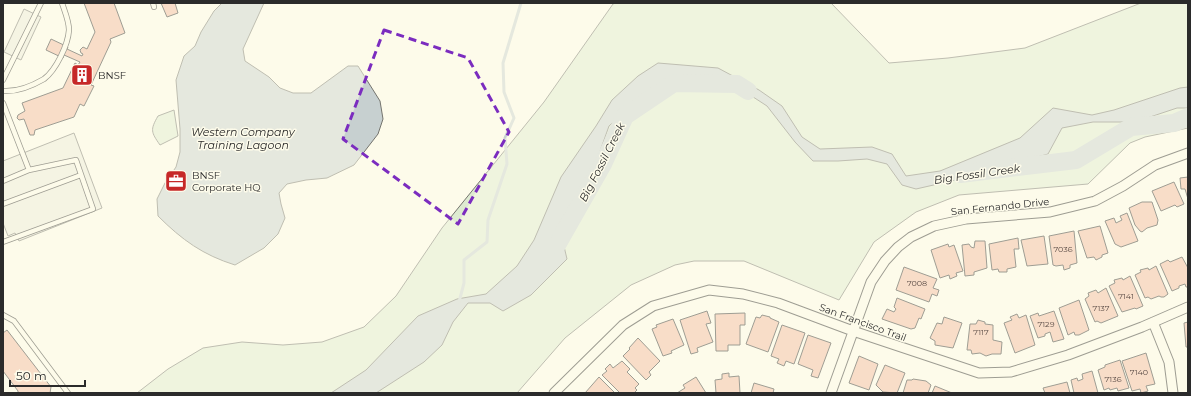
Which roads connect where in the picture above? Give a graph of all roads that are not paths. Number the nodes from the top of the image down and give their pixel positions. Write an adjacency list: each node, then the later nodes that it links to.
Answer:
1 (41, 3): 3 (lane)
2 (62, 3): 4 (lane)
3 (3, 80)
4 (3, 91)
5 (3, 103): 7 (lane)
6 (1188, 153): 15 (street, San Fernando Drive)
7 (29, 170): 8 (lane); 9 (lane)
8 (81, 175): 10 (lane); 11 (lane)
9 (3, 181)
10 (3, 204)
11 (3, 242)
12 (1188, 307): 14 (street, San Francisco Trail)
13 (3, 315): 16 (lane)
14 (1153, 322): 15 (street, San Francisco Trail); 19 (street)
15 (853, 331): 17 (street, San Francisco Trail); 18 (street, San Fernando Drive)
16 (68, 393)
17 (554, 393)
18 (831, 393)
19 (1173, 393)

